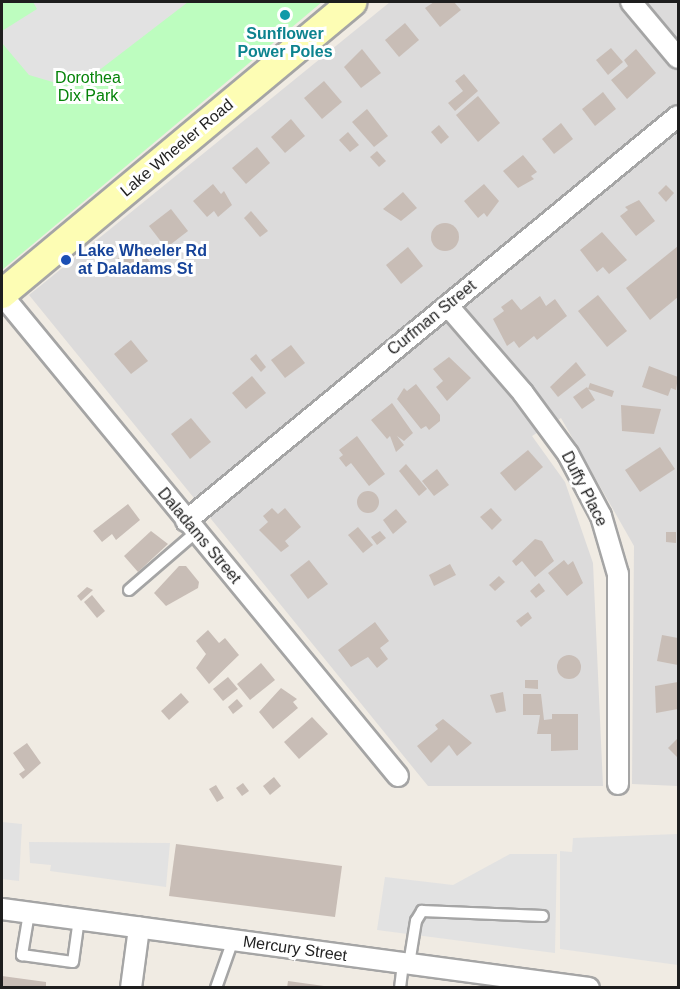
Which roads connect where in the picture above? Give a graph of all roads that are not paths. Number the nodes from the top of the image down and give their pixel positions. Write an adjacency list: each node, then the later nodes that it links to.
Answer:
1 (352, 2): 5 (main road, Lake Wheeler Road)
2 (631, 2): 3 (street)
3 (678, 58)
4 (678, 116): 6 (street, Curfman Street)
5 (2, 294): 7 (street, Daladams Street)
6 (448, 306): 7 (street, Curfman Street); 10 (street, Duffy Place)
7 (190, 527): 8 (lane); 9 (street, Daladams Street)
8 (129, 590)
9 (398, 776)
10 (618, 784)
11 (2, 909): 12 (street, Mercury Street)
12 (29, 913): 14 (street, Mercury Street); 14 (lane)
13 (543, 916): 17 (lane)
14 (79, 919): 15 (street, Mercury Street)
15 (139, 928): 16 (street, Mercury Street); 19 (street)
16 (232, 940): 17 (street, Mercury Street); 20 (lane)
17 (406, 963): 18 (street, Mercury Street); 21 (lane)
18 (500, 982): 22 (street, Mercury Street)
19 (131, 987)
20 (216, 987)
21 (400, 987)
22 (589, 987)

